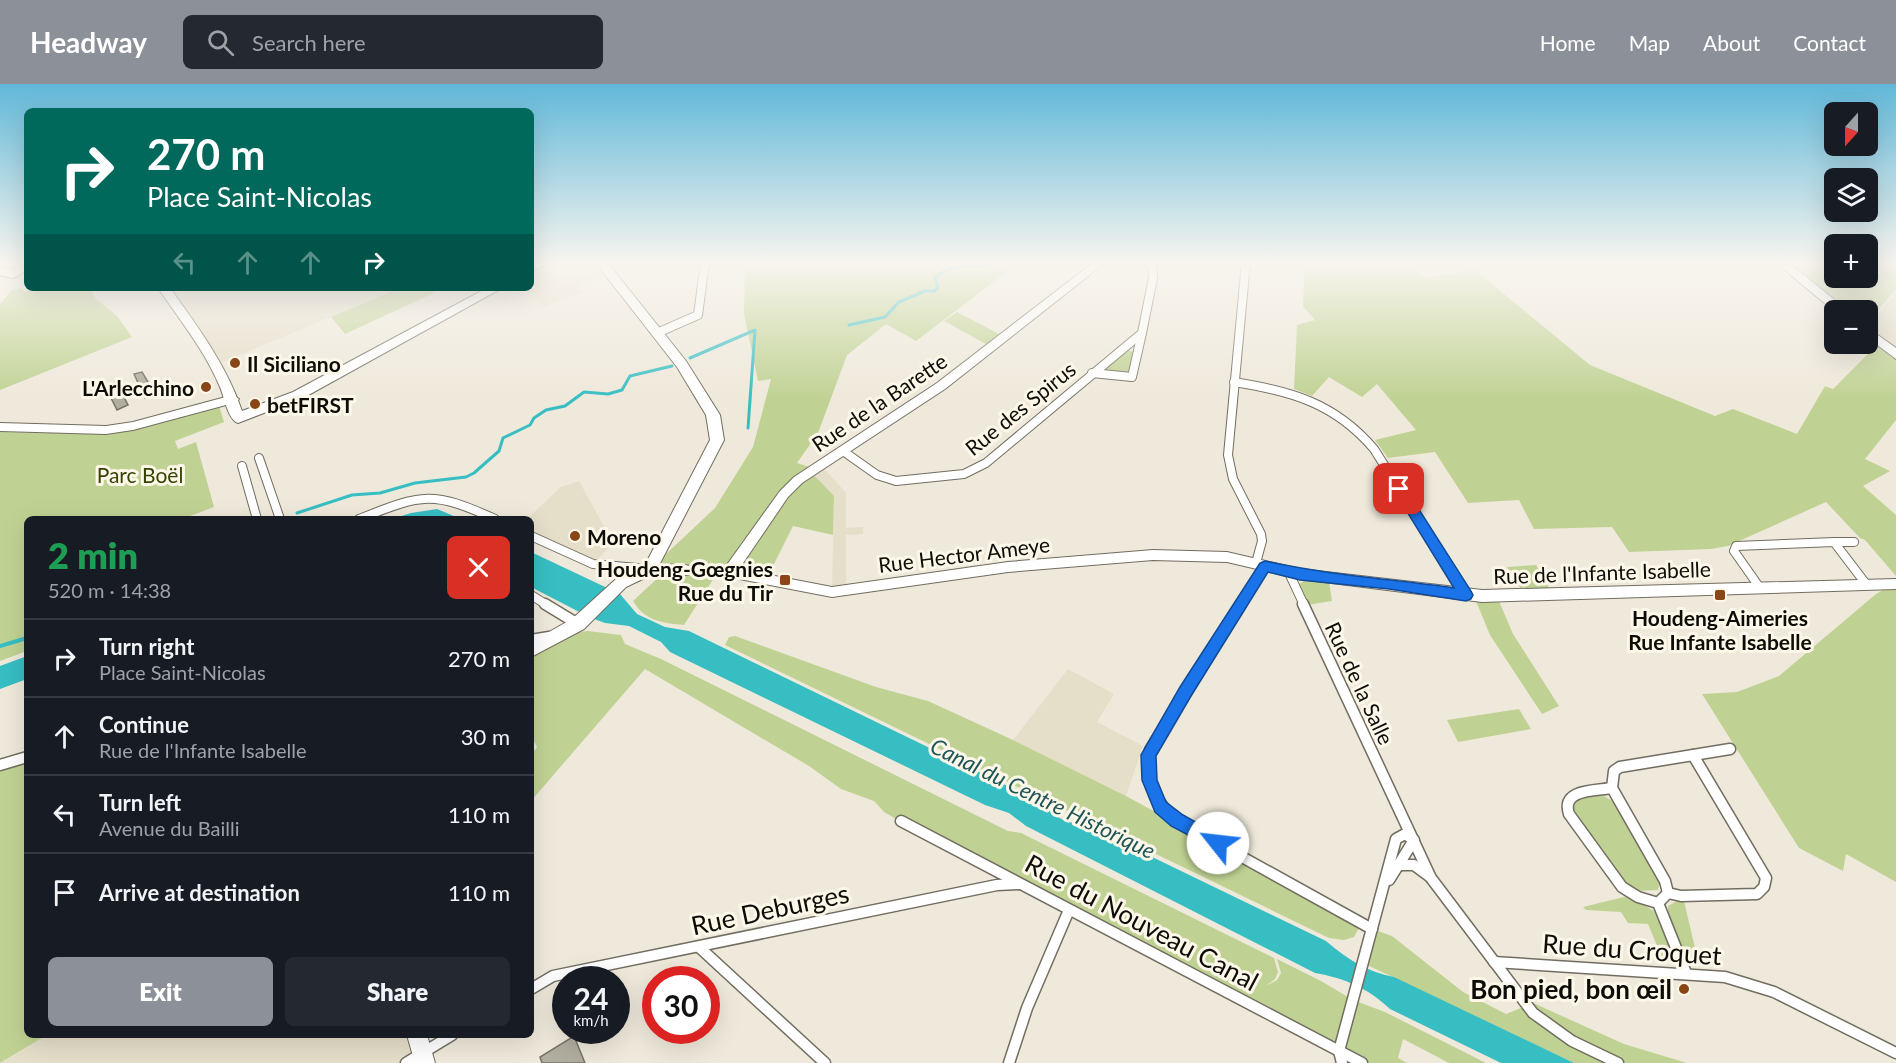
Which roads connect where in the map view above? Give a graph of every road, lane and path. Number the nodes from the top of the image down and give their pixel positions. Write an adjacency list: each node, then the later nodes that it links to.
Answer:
1 (177, 308): 14 (main road)
2 (460, 308): 14 (main road)
3 (637, 308): 8 (main road)
4 (699, 308): 8 (street)
5 (1042, 308): 16 (street, Rue de la Barette)
6 (1147, 308): 9 (street)
7 (1241, 308): 13 (street)
8 (657, 333): 27 (main road)
9 (1142, 333): 12 (street, Rue des Spirus); 12 (street)
10 (1878, 340): 11 (main road)
11 (1896, 355)
12 (1092, 373): 16 (street, Rue des Spirus)
13 (1234, 381): 26 (street); 33 (street)
14 (233, 399): 15 (street)
15 (0, 426)
16 (843, 452): 28 (street, Rue de la Barette)
17 (259, 458): 20 (street)
18 (243, 466): 19 (street)
19 (256, 516)
20 (279, 516)
21 (367, 516): 22 (street)
22 (488, 516)
23 (534, 537): 27 (street, Rue Hector Ameye)
24 (1834, 542): 25 (street); 30 (street); 32 (street)
25 (1854, 542)
26 (1261, 565): 28 (street, Rue Hector Ameye); 29 (street, Rue de l'Infante Isabelle); 55 (street)
27 (651, 569): 28 (street, Rue Hector Ameye); 35 (main road)
28 (729, 572)
29 (1289, 573): 33 (street, Rue de l'Infante Isabelle); 44 (street, Rue de la Salle)
30 (1866, 584): 31 (street, Rue de l'Infante Isabelle); 32 (street, Rue de l'Infante Isabelle)
31 (1896, 584)
32 (1760, 588): 33 (street, Rue de l'Infante Isabelle)
33 (1466, 595)
34 (534, 597): 35 (street)
35 (578, 624): 36 (main road)
36 (560, 635): 37 (street); 38 (main road)
37 (534, 639)
38 (534, 648)
39 (1730, 749): 40 (street)
40 (1693, 755): 43 (street); 52 (street)
41 (24, 759): 42 (street)
42 (0, 765)
43 (1612, 788): 52 (street); 53 (street)
44 (1399, 809): 46 (street); 47 (street, Rue de la Salle)
45 (901, 821): 50 (street, Rue du Nouveau Canal)
46 (1396, 839): 47 (street); 51 (street)
47 (1414, 840): 48 (street); 49 (street)
48 (1399, 865): 49 (street); 51 (street)
49 (1431, 878): 57 (street)
50 (1021, 884): 54 (street, Rue du Nouveau Canal); 56 (street, Rue Deburges)
51 (1384, 888): 55 (street)
52 (1668, 893): 53 (street)
53 (1658, 903): 58 (street)
54 (1070, 910): 63 (street, Rue du Nouveau Canal); 65 (street)
55 (1372, 929): 63 (street)
56 (699, 947): 59 (street, Rue Deburges); 64 (street)
57 (1494, 962): 58 (street, Rue du Croquet); 67 (street)
58 (1686, 973): 62 (street, Rue du Croquet)
59 (534, 987)
60 (446, 1038): 61 (street)
61 (417, 1053)
62 (1896, 1053)
63 (1341, 1057): 66 (street, Rue du Nouveau Canal)
64 (825, 1063)
65 (1009, 1063)
66 (1362, 1063)
67 (1618, 1063)

